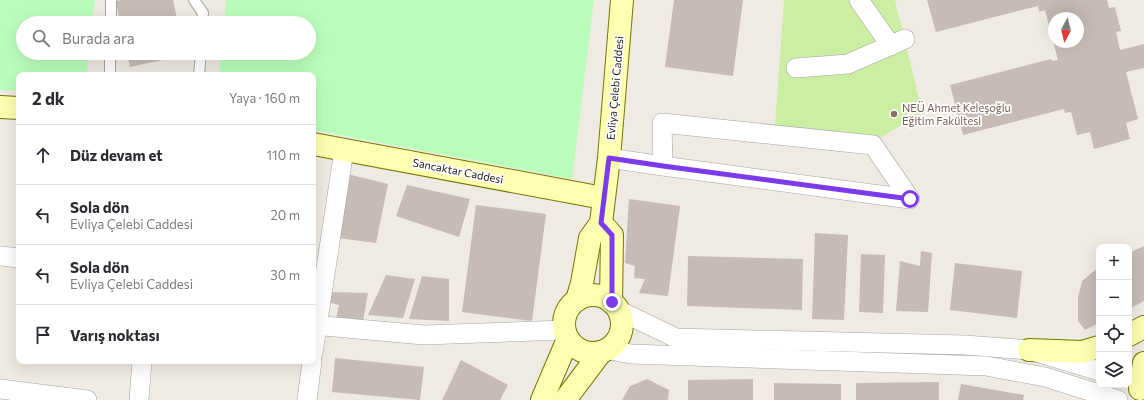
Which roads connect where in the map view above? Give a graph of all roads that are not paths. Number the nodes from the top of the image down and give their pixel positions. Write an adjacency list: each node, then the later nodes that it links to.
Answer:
1 (111, 0): 5 (lane)
2 (194, 0): 6 (lane)
3 (622, 0): 16 (street, Evliya Çelebi Caddesi)
4 (858, 0): 9 (street)
5 (111, 16)
6 (203, 16)
7 (110, 60): 10 (lane)
8 (200, 60): 11 (lane)
9 (796, 68)
10 (110, 72)
11 (199, 72)
12 (0, 107): 13 (street)
13 (16, 108)
14 (316, 145): 15 (street, Sancaktar Caddesi)
15 (344, 150): 18 (street, Sancaktar Caddesi); 24 (street)
16 (609, 158): 17 (street); 18 (street, Evliya Çelebi Caddesi)
17 (663, 166): 17 (street)
18 (603, 198): 19 (street, Evliya Çelebi Caddesi)
19 (601, 223): 22 (street, Evliya Çelebi Caddesi); 23 (street)
20 (0, 256): 21 (street)
21 (16, 258)
22 (576, 300): 23 (street); 28 (street)
23 (615, 306): 30 (street); 31 (street)
24 (316, 319)
25 (316, 325): 28 (street)
26 (1144, 327): 27 (street)
27 (1132, 333)
28 (566, 334): 30 (street); 41 (street)
29 (1096, 348): 31 (street)
30 (604, 350): 42 (street); 43 (street)
31 (1029, 350): 35 (street)
32 (1144, 363): 37 (street)
33 (142, 364): 39 (street)
34 (312, 364): 40 (street)
35 (1096, 370)
36 (0, 389): 38 (street)
37 (1139, 389)
38 (87, 400)
39 (139, 400)
40 (307, 400)
41 (542, 400)
42 (565, 400)
43 (1118, 400)

